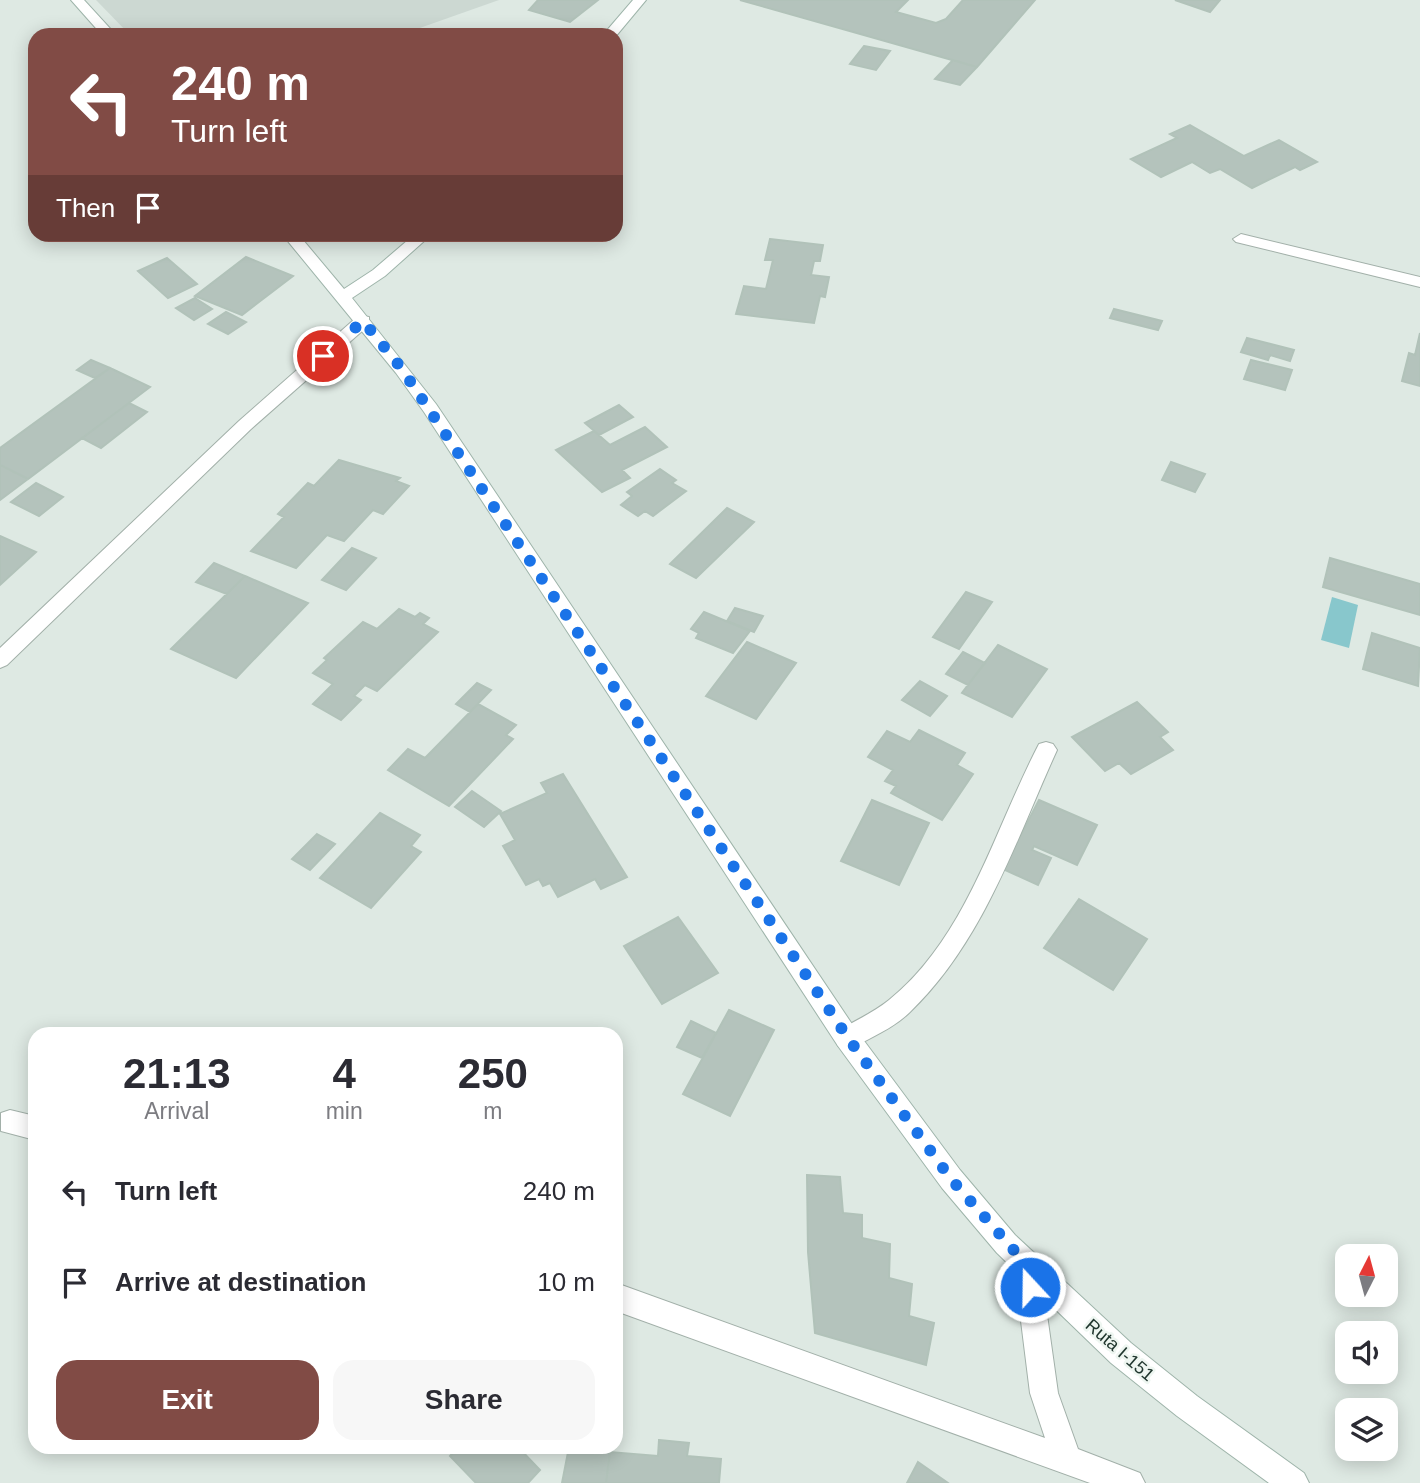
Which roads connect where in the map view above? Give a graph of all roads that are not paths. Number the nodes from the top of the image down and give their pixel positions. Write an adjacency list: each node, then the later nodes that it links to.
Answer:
1 (77, 0): 3 (street)
2 (640, 0): 4 (street)
3 (103, 28)
4 (616, 28)
5 (1241, 239): 8 (street)
6 (296, 242): 9 (street, Ruta I-151)
7 (416, 242): 9 (street)
8 (1420, 282)
9 (343, 297): 10 (street, Ruta I-151)
10 (363, 321): 11 (street); 13 (street, Ruta I-151)
11 (0, 660)
12 (1046, 750): 13 (street)
13 (848, 1038): 16 (street, Ruta I-151)
14 (10, 1122): 15 (street)
15 (28, 1126)
16 (1027, 1265): 18 (street); 20 (street, Ruta I-151)
17 (623, 1300): 18 (street)
18 (1066, 1458): 19 (street)
19 (1130, 1483)
20 (1294, 1483)

